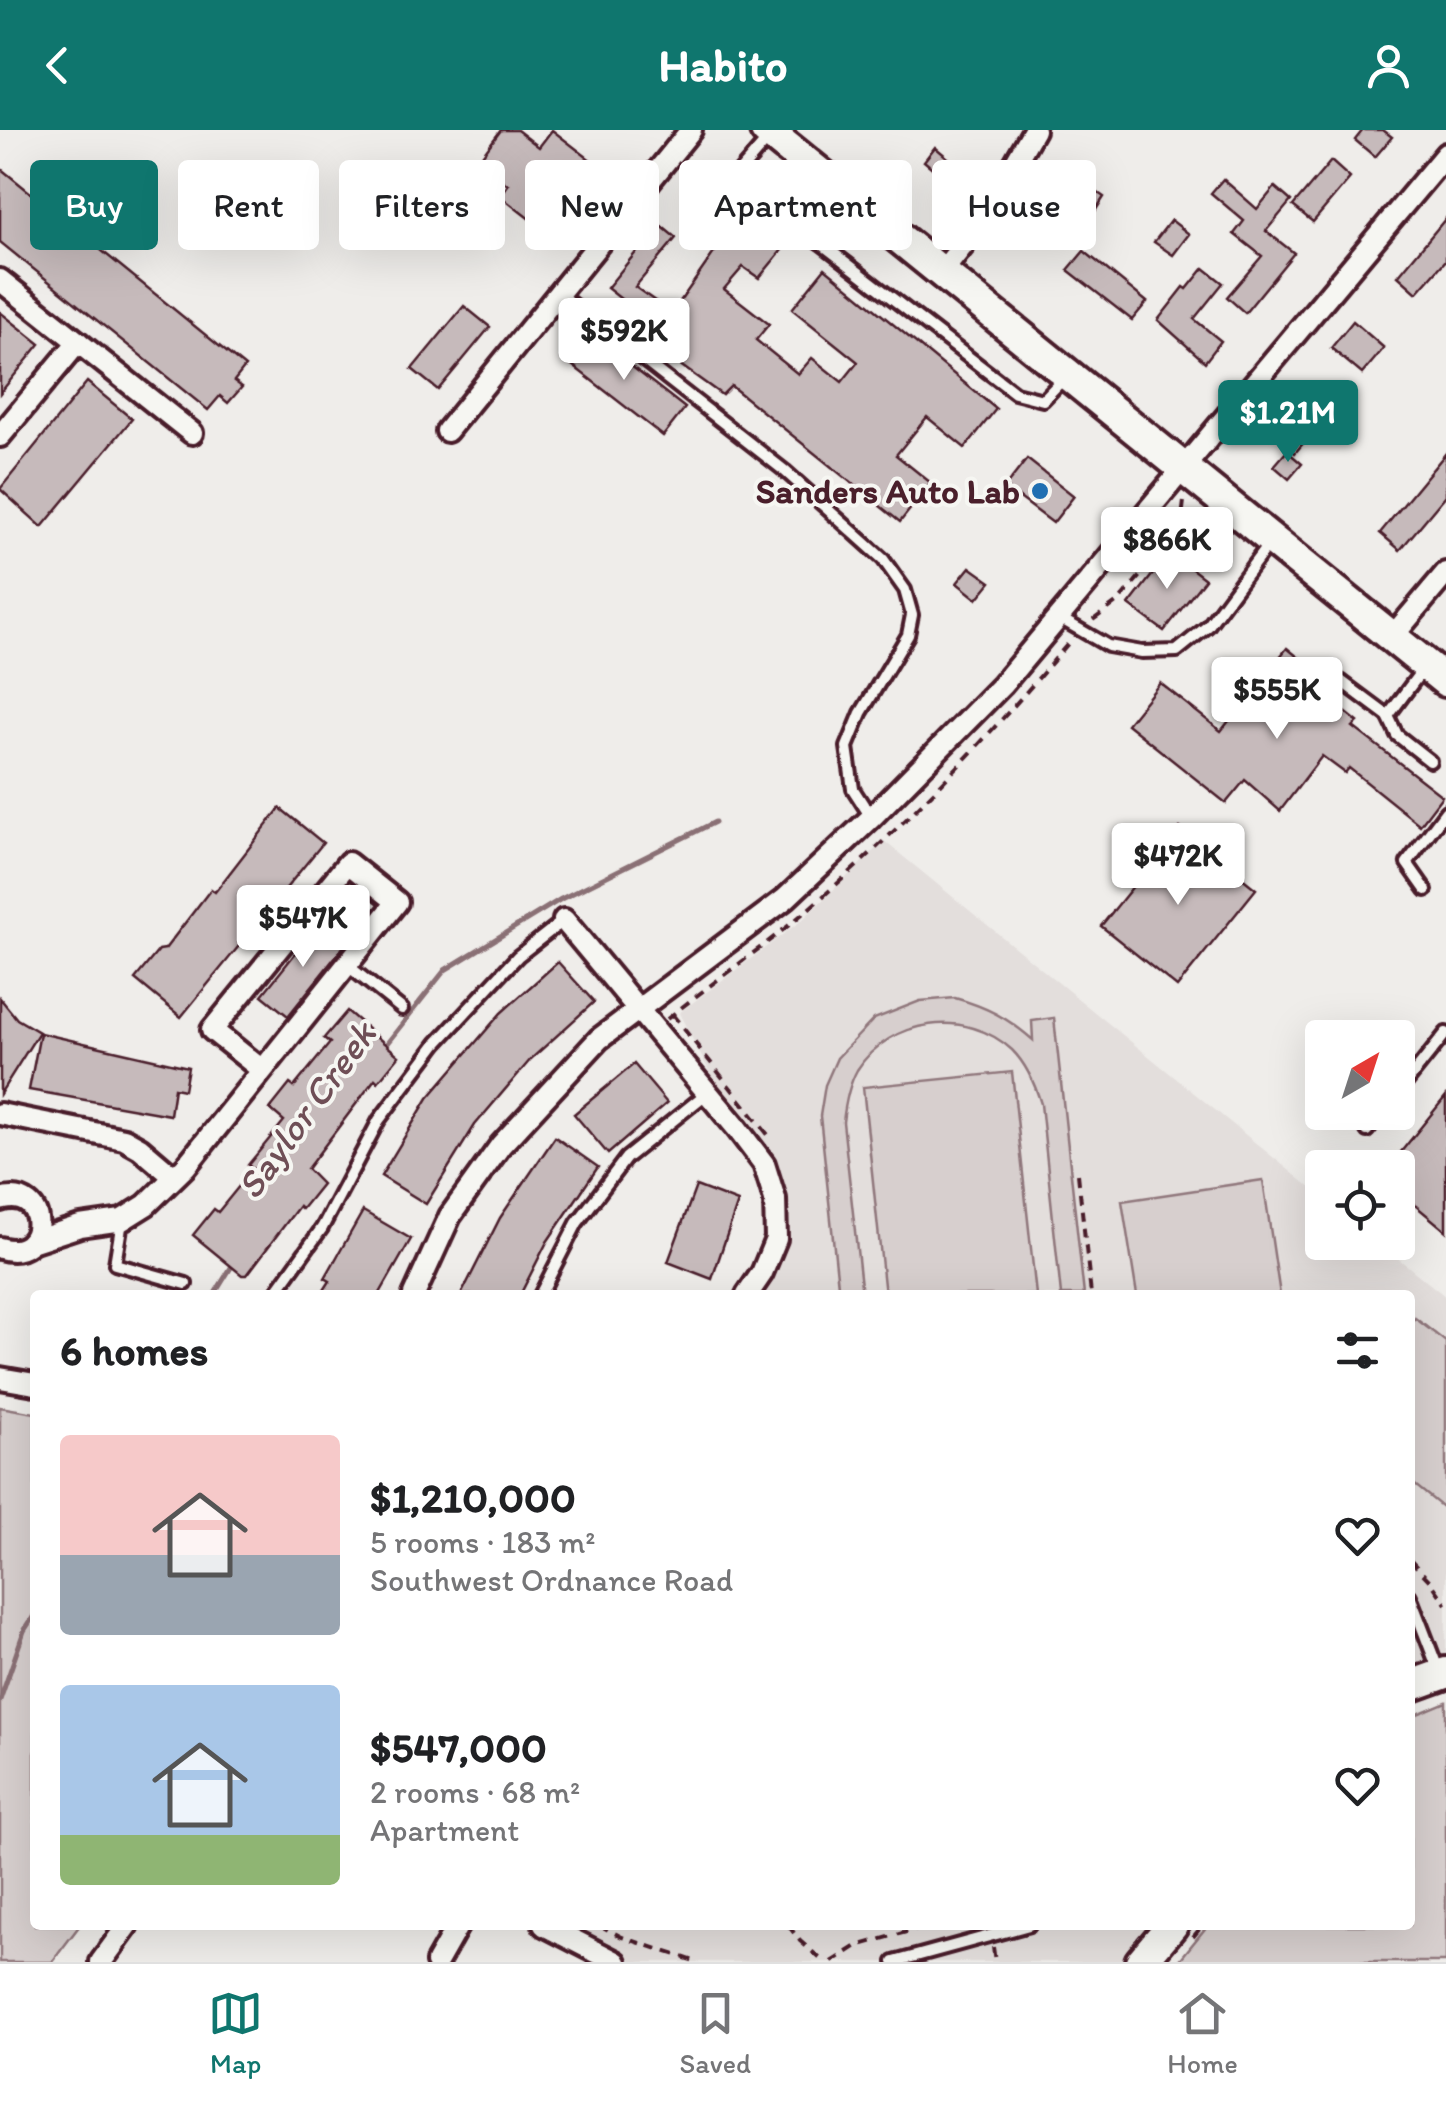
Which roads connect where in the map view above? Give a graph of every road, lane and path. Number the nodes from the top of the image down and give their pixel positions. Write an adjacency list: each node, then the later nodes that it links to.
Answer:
1 (691, 130): 11 (street)
2 (1034, 130): 9 (street)
3 (769, 132): 5 (lane); 6 (street)
4 (1446, 154): 17 (street)
5 (748, 160)
6 (803, 160)
7 (912, 249): 9 (street)
8 (829, 250): 13 (lane)
9 (941, 272): 13 (street)
10 (0, 280): 12 (street)
11 (560, 294): 14 (street); 27 (lane)
12 (78, 342): 15 (street); 16 (street)
13 (1067, 375): 17 (street)
14 (448, 431)
15 (192, 434)
16 (0, 436)
17 (1184, 469): 18 (street); 20 (street)
18 (1272, 540): 20 (lane); 21 (street)
19 (1446, 573): 21 (street)
20 (1057, 617): 27 (street)
21 (1392, 637): 22 (street)
22 (1436, 673): 24 (lane)
23 (1341, 681): 24 (lane)
24 (1388, 716): 25 (lane)
25 (1430, 761)
26 (1446, 811): 28 (lane)
27 (872, 818): 32 (street)
28 (1426, 890)
29 (564, 920): 32 (street); 46 (lane)
30 (346, 965): 31 (lane); 34 (street); 34 (street)
31 (402, 1009)
32 (639, 1009): 36 (street); 47 (street)
33 (1446, 1033): 35 (lane)
34 (262, 1070): 39 (street)
35 (1415, 1072)
36 (708, 1092): 48 (lane); 49 (street)
37 (0, 1114): 39 (street)
38 (1078, 1174): 50 (path)
39 (174, 1177): 42 (street)
40 (1, 1199): 41 (street)
41 (34, 1208): 43 (street); 44 (street)
42 (122, 1220): 43 (street); 45 (lane)
43 (80, 1226): 44 (street)
44 (12, 1252)
45 (186, 1284)
46 (278, 1290)
47 (416, 1290)
48 (543, 1290)
49 (750, 1290)
50 (1090, 1290)
51 (0, 1378): 52 (street)
52 (30, 1383)
53 (1415, 1565): 54 (path)
54 (1446, 1604)
55 (1415, 1614): 56 (lane)
56 (1443, 1674): 57 (street)
57 (1415, 1684)
58 (124, 1930): 67 (street)
59 (455, 1930): 68 (street)
60 (554, 1930): 69 (street)
61 (609, 1930): 70 (path)
62 (793, 1930): 71 (path)
63 (901, 1930): 72 (path)
64 (1011, 1930): 73 (lane)
65 (1168, 1930): 75 (street)
66 (992, 1944): 74 (path)
67 (101, 1962)
68 (437, 1962)
69 (616, 1962)
70 (696, 1962)
71 (824, 1962)
72 (832, 1962)
73 (894, 1962)
74 (995, 1962)
75 (1141, 1962)

